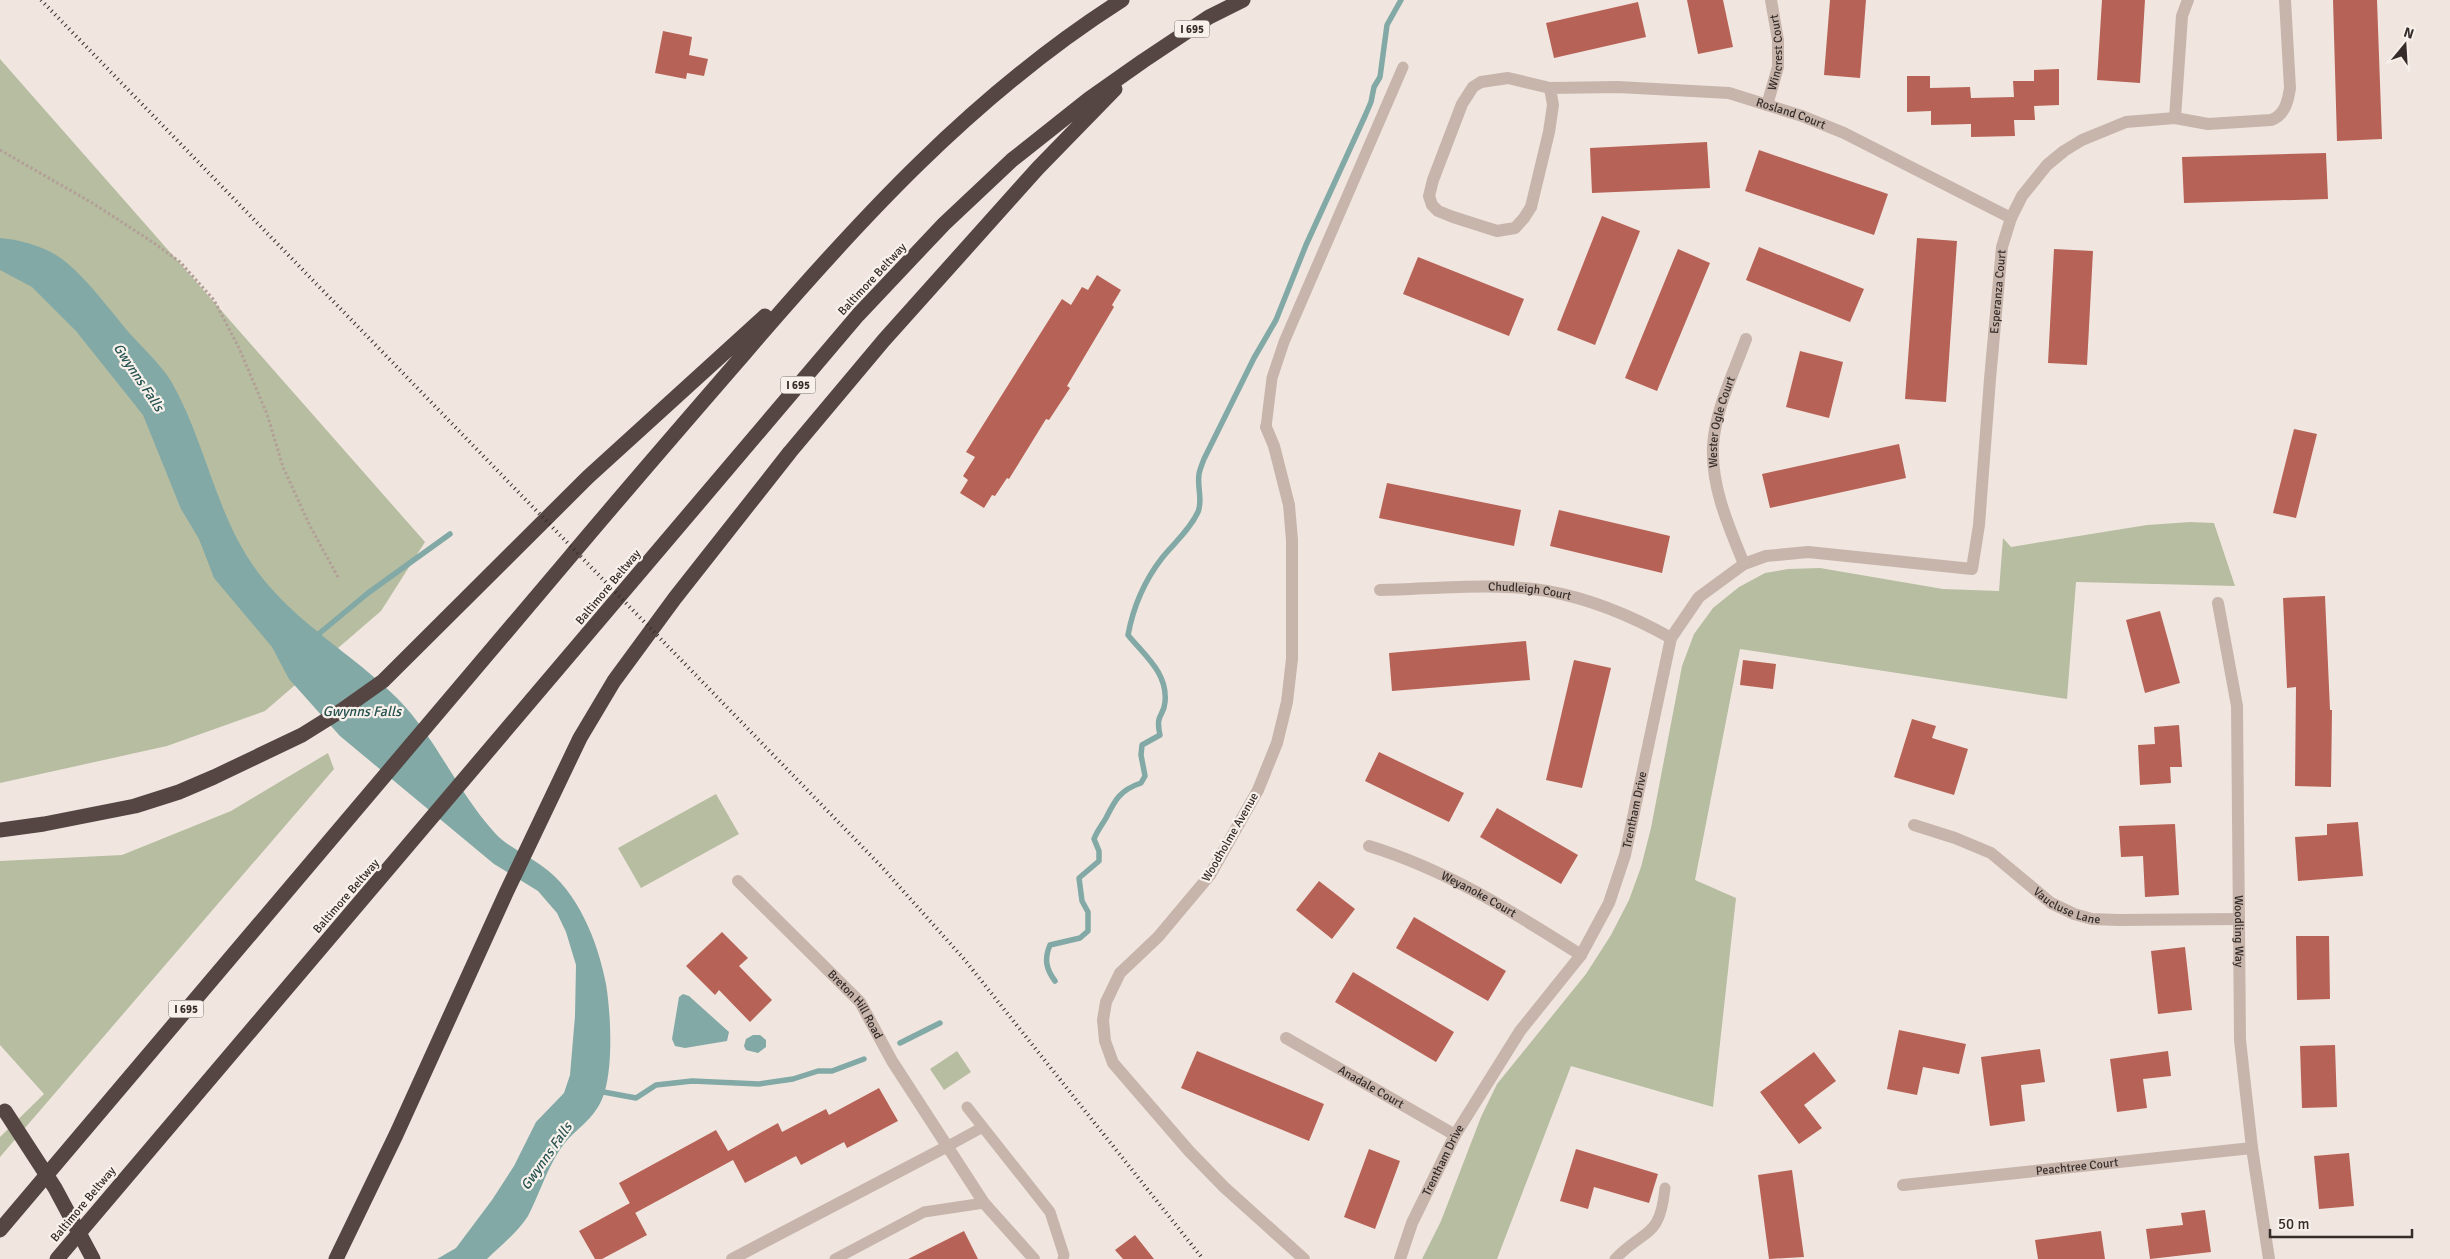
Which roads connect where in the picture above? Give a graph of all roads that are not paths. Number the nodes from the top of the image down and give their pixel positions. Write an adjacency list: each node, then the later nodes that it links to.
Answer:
1 (1122, 0): 12 (highway, I 695)
2 (1243, 0): 6 (highway, Baltimore Beltway / I 695)
3 (1771, 0): 9 (street, Wincrest Court)
4 (2188, 0): 10 (street)
5 (2285, 0): 10 (street, Esperanza Court)
6 (1143, 61): 37 (highway, Baltimore Beltway / I 695); 39 (highway)
7 (1403, 67): 14 (lane)
8 (1550, 88): 8 (street, Rosland Court); 9 (street, Rosland Court)
9 (1767, 105): 11 (street, Rosland Court)
10 (2175, 118): 11 (street, Esperanza Court)
11 (2011, 218): 16 (street, Esperanza Court)
12 (815, 271): 21 (highway); 36 (highway, I 695)
13 (1746, 339): 15 (street, Wester Ogle Court)
14 (1266, 427): 44 (street, Woodholme Avenue)
15 (1744, 564): 16 (street, Trentham Drive); 19 (street, Trentham Drive)
16 (1972, 569)
17 (1380, 590): 19 (street, Chudleigh Court)
18 (2218, 604): 24 (street, Woodling Way)
19 (1671, 638): 25 (street, Trentham Drive)
20 (1914, 825): 24 (street, Vaucluse Lane)
21 (0, 830)
22 (1369, 846): 25 (street, Weyanoke Court)
23 (738, 881): 31 (street, Breton Hill Road)
24 (2239, 919): 32 (street, Woodling Way)
25 (1581, 955): 30 (street, Trentham Drive)
26 (1286, 1038): 30 (street, Anadale Court)
27 (967, 1107): 29 (lane)
28 (3, 1108): 38 (highway, bridge)
29 (983, 1127): 31 (lane); 43 (lane)
30 (1455, 1135): 45 (street, Trentham Drive)
31 (948, 1146): 35 (street, Breton Hill Road); 40 (street)
32 (2252, 1148): 33 (street, Peachtree Court); 47 (street, Woodling Way)
33 (1903, 1185)
34 (1665, 1188): 46 (lane)
35 (984, 1203): 41 (lane); 42 (street, Breton Hill Road)
36 (0, 1230)
37 (57, 1259)
38 (93, 1259)
39 (336, 1259)
40 (732, 1259)
41 (835, 1259)
42 (1034, 1259)
43 (1063, 1259)
44 (1304, 1259)
45 (1400, 1259)
46 (1615, 1259)
47 (2269, 1259)

